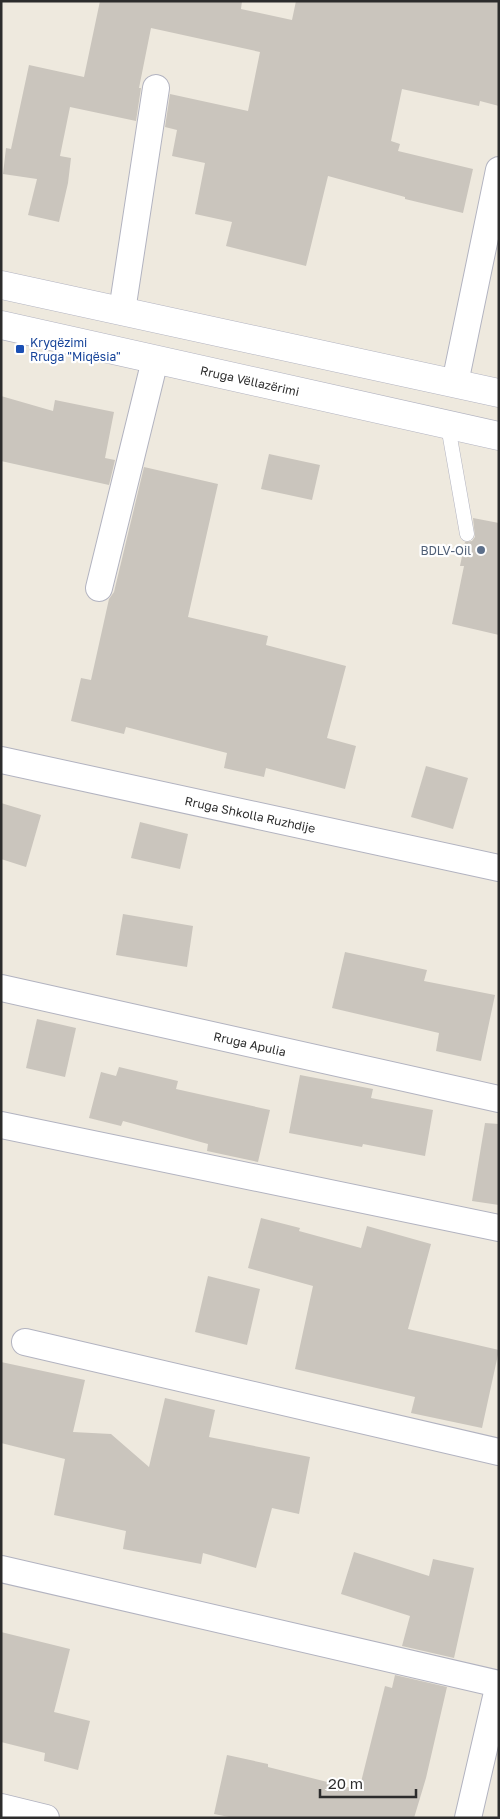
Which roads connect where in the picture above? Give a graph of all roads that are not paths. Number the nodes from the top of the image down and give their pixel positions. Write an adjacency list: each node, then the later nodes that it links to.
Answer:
1 (156, 88): 4 (street)
2 (499, 170): 7 (street)
3 (1, 285): 4 (main road)
4 (122, 312): 7 (main road)
5 (1, 325): 6 (main road, Rruga Vëllazërimi)
6 (155, 360): 9 (main road, Rruga Vëllazërimi); 12 (street)
7 (455, 383): 8 (main road)
8 (499, 393)
9 (448, 426): 10 (main road, Rruga Vëllazërimi); 11 (lane)
10 (499, 436)
11 (466, 534)
12 (98, 588)
13 (1, 760): 14 (street, Rruga Shkolla Ruzhdije)
14 (499, 868)
15 (1, 988): 16 (street, Rruga Apulia)
16 (499, 1099)
17 (1, 1125): 18 (street)
18 (499, 1228)
19 (25, 1342): 20 (street)
20 (499, 1452)
21 (1, 1570): 22 (street)
22 (499, 1684): 25 (street)
23 (1, 1808): 24 (street)
24 (46, 1818)
25 (468, 1818)

